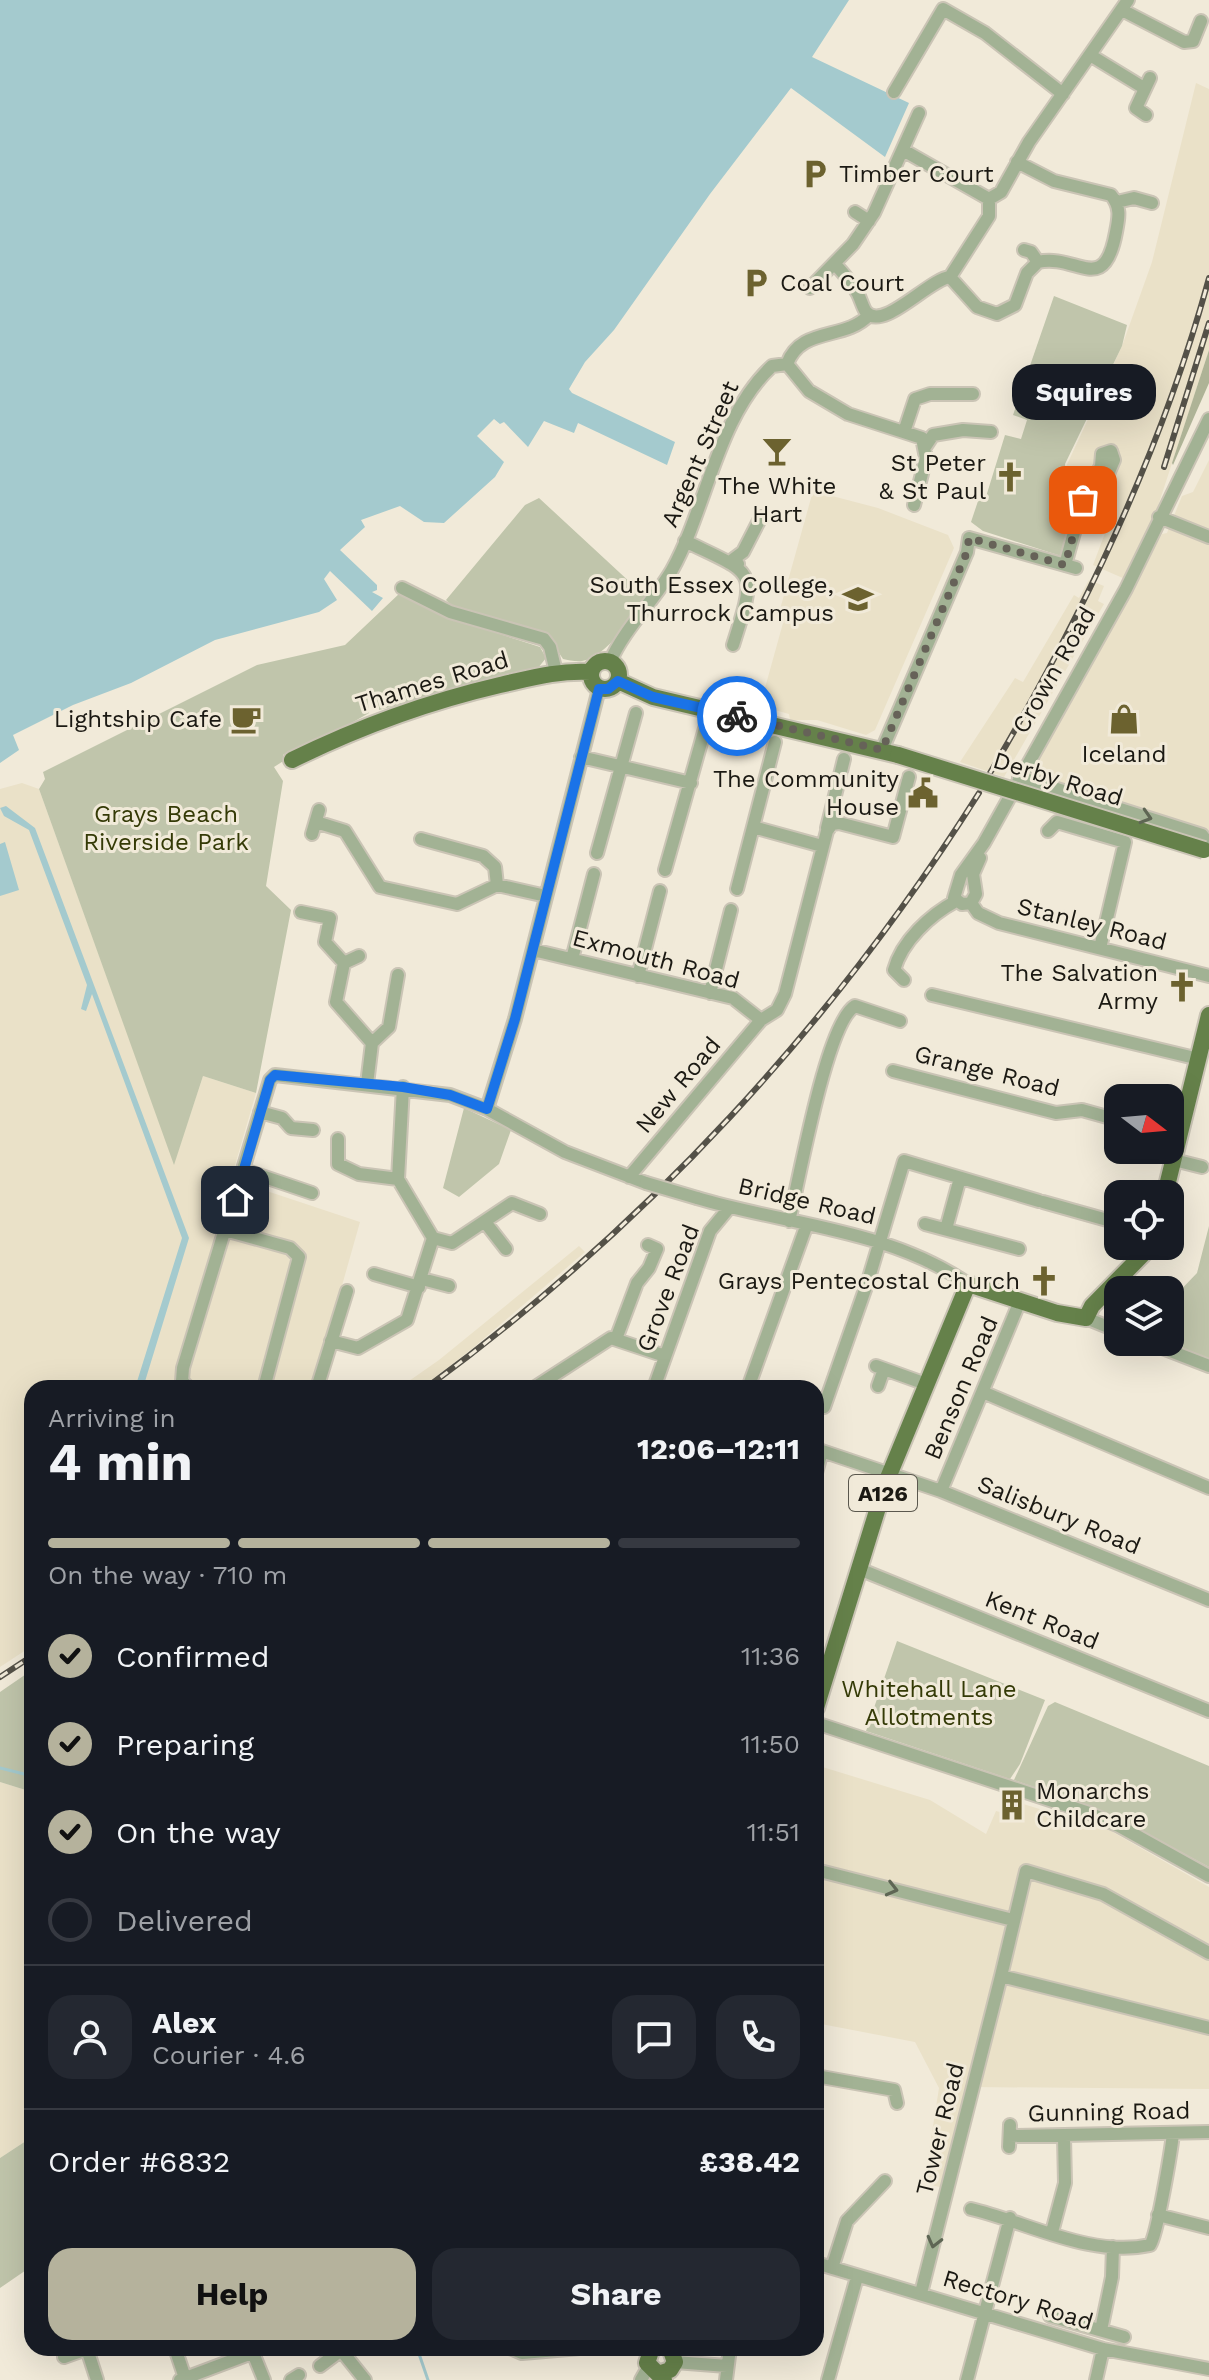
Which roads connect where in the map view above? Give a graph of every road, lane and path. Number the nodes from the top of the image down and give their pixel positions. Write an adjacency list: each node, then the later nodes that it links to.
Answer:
1 (945, 4): 5 (street); 6 (street)
2 (1125, 5): 3 (street); 4 (street, Argent Street)
3 (1201, 21)
4 (1090, 55): 6 (street, Argent Street); 8 (street)
5 (894, 92)
6 (1063, 94): 10 (street, Argent Street)
7 (919, 113): 9 (street)
8 (1146, 115)
9 (903, 150): 11 (street); 15 (street)
10 (1017, 162): 11 (street, Argent Street); 12 (street)
11 (989, 199): 19 (street, Argent Street)
12 (1117, 202): 13 (street); 17 (street)
13 (1152, 203)
14 (855, 212): 15 (street)
15 (869, 221): 18 (street)
16 (1024, 250): 17 (street)
17 (1038, 262): 19 (street)
18 (835, 264): 20 (street); 21 (street)
19 (950, 277): 21 (street, Argent Street)
20 (810, 288)
21 (869, 315): 22 (street, Argent Street)
22 (787, 364): 27 (street); 35 (street, Argent Street)
23 (960, 380): 24 (street)
24 (959, 394): 25 (street); 27 (street)
25 (973, 394)
26 (1209, 419): 33 (street, Crown Road)
27 (904, 432): 29 (street)
28 (991, 432): 29 (street)
29 (925, 447): 31 (street)
30 (1083, 500): 48 (street)
31 (914, 505)
32 (761, 517): 36 (street)
33 (1159, 517): 34 (street); 54 (street, Crown Road)
34 (1209, 537)
35 (685, 541): 36 (street); 40 (street, Argent Street)
36 (731, 561): 37 (street); 39 (street)
37 (748, 568)
38 (402, 588): 41 (street)
39 (733, 645)
40 (610, 662): 42 (main road); 43 (main road)
41 (556, 672): 42 (main road, Thames Road); 51 (main road, Thames Road)
42 (591, 672): 44 (main road)
43 (618, 681): 44 (main road); 48 (main road, Derby Road)
44 (599, 689): 49 (street)
45 (636, 713): 52 (street)
46 (706, 725): 55 (street)
47 (775, 742): 57 (street)
48 (890, 752): 63 (main road, Derby Road, bridge)
49 (581, 757): 52 (street); 72 (street)
50 (844, 759): 58 (street, New Road)
51 (292, 760)
52 (622, 766): 55 (street); 64 (street)
53 (909, 777): 58 (street)
54 (1019, 777): 61 (street, Crown Road); 63 (street, one-way to 63)
55 (691, 783): 65 (street)
56 (316, 822): 69 (street)
57 (753, 827): 62 (street); 70 (street)
58 (827, 831): 62 (street, New Road)
59 (1048, 831): 77 (street)
60 (421, 839): 69 (street)
61 (984, 843): 67 (street, Crown Road); 68 (street, Crown Road)
62 (822, 846): 89 (street, New Road)
63 (1207, 848)
64 (597, 853)
65 (665, 870)
66 (594, 874): 80 (street)
67 (958, 884): 68 (street); 73 (street)
68 (972, 884): 74 (street)
69 (497, 885): 72 (street)
70 (737, 889)
71 (660, 891): 83 (street)
72 (546, 896): 78 (street)
73 (956, 901): 74 (street); 85 (street)
74 (971, 903): 77 (street, Stanley Road)
75 (731, 910): 86 (street)
76 (301, 912): 81 (street)
77 (1100, 948): 84 (street, Stanley Road)
78 (533, 950): 80 (street, Exmouth Road); 97 (street)
79 (359, 956): 81 (street)
80 (572, 959): 83 (street, Exmouth Road)
81 (344, 963): 91 (street)
82 (398, 975): 91 (street)
83 (638, 976): 86 (street, Exmouth Road)
84 (1209, 976)
85 (904, 980)
86 (710, 993): 89 (street, Exmouth Road)
87 (932, 995): 92 (street)
88 (1209, 1015): 92 (main road)
89 (761, 1020): 105 (street, New Road)
90 (900, 1021): 112 (street)
91 (372, 1043): 94 (street)
92 (1199, 1059): 96 (main road)
93 (893, 1071): 99 (street, Grange Road)
94 (367, 1084): 95 (street, Bridge Road); 98 (street, Bridge Road)
95 (403, 1087): 97 (street, Bridge Road); 107 (street)
96 (1184, 1107)
97 (487, 1109): 105 (street, Bridge Road)
98 (260, 1112): 100 (street); 104 (street)
99 (1104, 1116)
100 (313, 1130)
101 (338, 1139): 107 (street)
102 (1184, 1162): 103 (street)
103 (1202, 1167)
104 (244, 1170): 108 (street); 117 (street)
105 (629, 1177): 109 (street, Bridge Road, bridge)
106 (960, 1178): 111 (street); 116 (street); 119 (street)
107 (398, 1179): 118 (street)
108 (312, 1193)
109 (729, 1208): 112 (street, Bridge Road); 134 (street, Grove Road)
110 (540, 1214): 113 (street)
111 (1104, 1219)
112 (789, 1221): 114 (street, Bridge Road)
113 (485, 1222): 118 (street); 121 (street)
114 (807, 1224): 119 (street, Bridge Road); 142 (street)
115 (925, 1224): 116 (street)
116 (946, 1229): 122 (street)
117 (225, 1230): 137 (street); 138 (street)
118 (433, 1238): 125 (street)
119 (881, 1243): 126 (street, Bridge Road); 146 (street)
120 (648, 1245): 132 (street)
121 (506, 1249)
122 (1019, 1249)
123 (1137, 1260): 130 (main road)
124 (374, 1274): 125 (street)
125 (420, 1283): 127 (street); 133 (street)
126 (968, 1284): 129 (main road, Bridge Road); 143 (main road, A126)
127 (449, 1286)
128 (347, 1291): 133 (street)
129 (1020, 1301): 130 (main road, Bridge Road); 145 (street, Benson Road)
130 (1086, 1318): 131 (street, Bridge Road)
131 (1104, 1325)
132 (616, 1339): 134 (street); 140 (street)
133 (331, 1341): 139 (street)
134 (665, 1356): 141 (street, Grove Road)
135 (1183, 1356): 136 (street)
136 (1209, 1366)
137 (182, 1380)
138 (266, 1380)
139 (319, 1380)
140 (546, 1380)
141 (657, 1380)
142 (751, 1380)
143 (926, 1384): 144 (street); 148 (main road, A126)
144 (878, 1386)
145 (985, 1393): 149 (street); 150 (street, Benson Road)
146 (824, 1407)
147 (824, 1452): 148 (street, Salisbury Road)
148 (890, 1474): 150 (street, Salisbury Road); 151 (main road, A126)
149 (1209, 1488)
150 (941, 1491): 152 (street, Salisbury Road)
151 (859, 1569): 153 (main road, A126); 154 (street, Kent Road)
152 (1209, 1600)
153 (824, 1682)
154 (1209, 1711)
155 (824, 1726): 157 (street)
156 (824, 1872): 158 (street, one-way to 158)
157 (1209, 1876)
158 (1013, 1920): 159 (street, Tower Road); 160 (street, Tower Road)
159 (1209, 1953)
160 (1001, 1976): 161 (street); 178 (street, Tower Road, one-way to 178)
161 (1209, 2028)
162 (824, 2077): 163 (street)
163 (897, 2103)
164 (1209, 2132): 165 (street, Gunning Road)
165 (1173, 2134): 167 (street, Gunning Road); 170 (street)
166 (1010, 2136): 167 (street, Gunning Road)
167 (1064, 2137): 173 (street)
168 (885, 2181): 176 (street)
169 (971, 2209): 171 (street)
170 (1158, 2215): 172 (street); 174 (street)
171 (1010, 2218): 173 (street); 179 (street)
172 (1209, 2228)
173 (1052, 2232): 174 (street)
174 (1113, 2247): 181 (street)
175 (824, 2266): 176 (street, Rectory Road)
176 (832, 2268): 177 (street, Rectory Road)
177 (857, 2277): 178 (street, Rectory Road); 203 (street)
178 (921, 2293): 179 (street, Rectory Road)
179 (986, 2316): 183 (street, Rectory Road); 204 (street)
180 (1050, 2316): 181 (street)
181 (1101, 2330): 182 (street)
182 (1124, 2337)
183 (1103, 2349): 196 (street, Rectory Road); 205 (street)
184 (90, 2356): 199 (street)
185 (177, 2356): 198 (street)
186 (242, 2356): 197 (street)
187 (254, 2356): 200 (street)
188 (334, 2356): 194 (street)
189 (348, 2356): 201 (street)
190 (672, 2356): 193 (main road)
191 (677, 2356): 195 (street)
192 (729, 2356): 195 (street)
193 (652, 2364)
194 (320, 2366)
195 (727, 2366): 202 (street)
196 (1209, 2369)
197 (214, 2375): 198 (street)
198 (183, 2379)
199 (97, 2380)
200 (264, 2380)
201 (365, 2380)
202 (726, 2380)
203 (828, 2380)
204 (967, 2380)
205 (1096, 2380)

